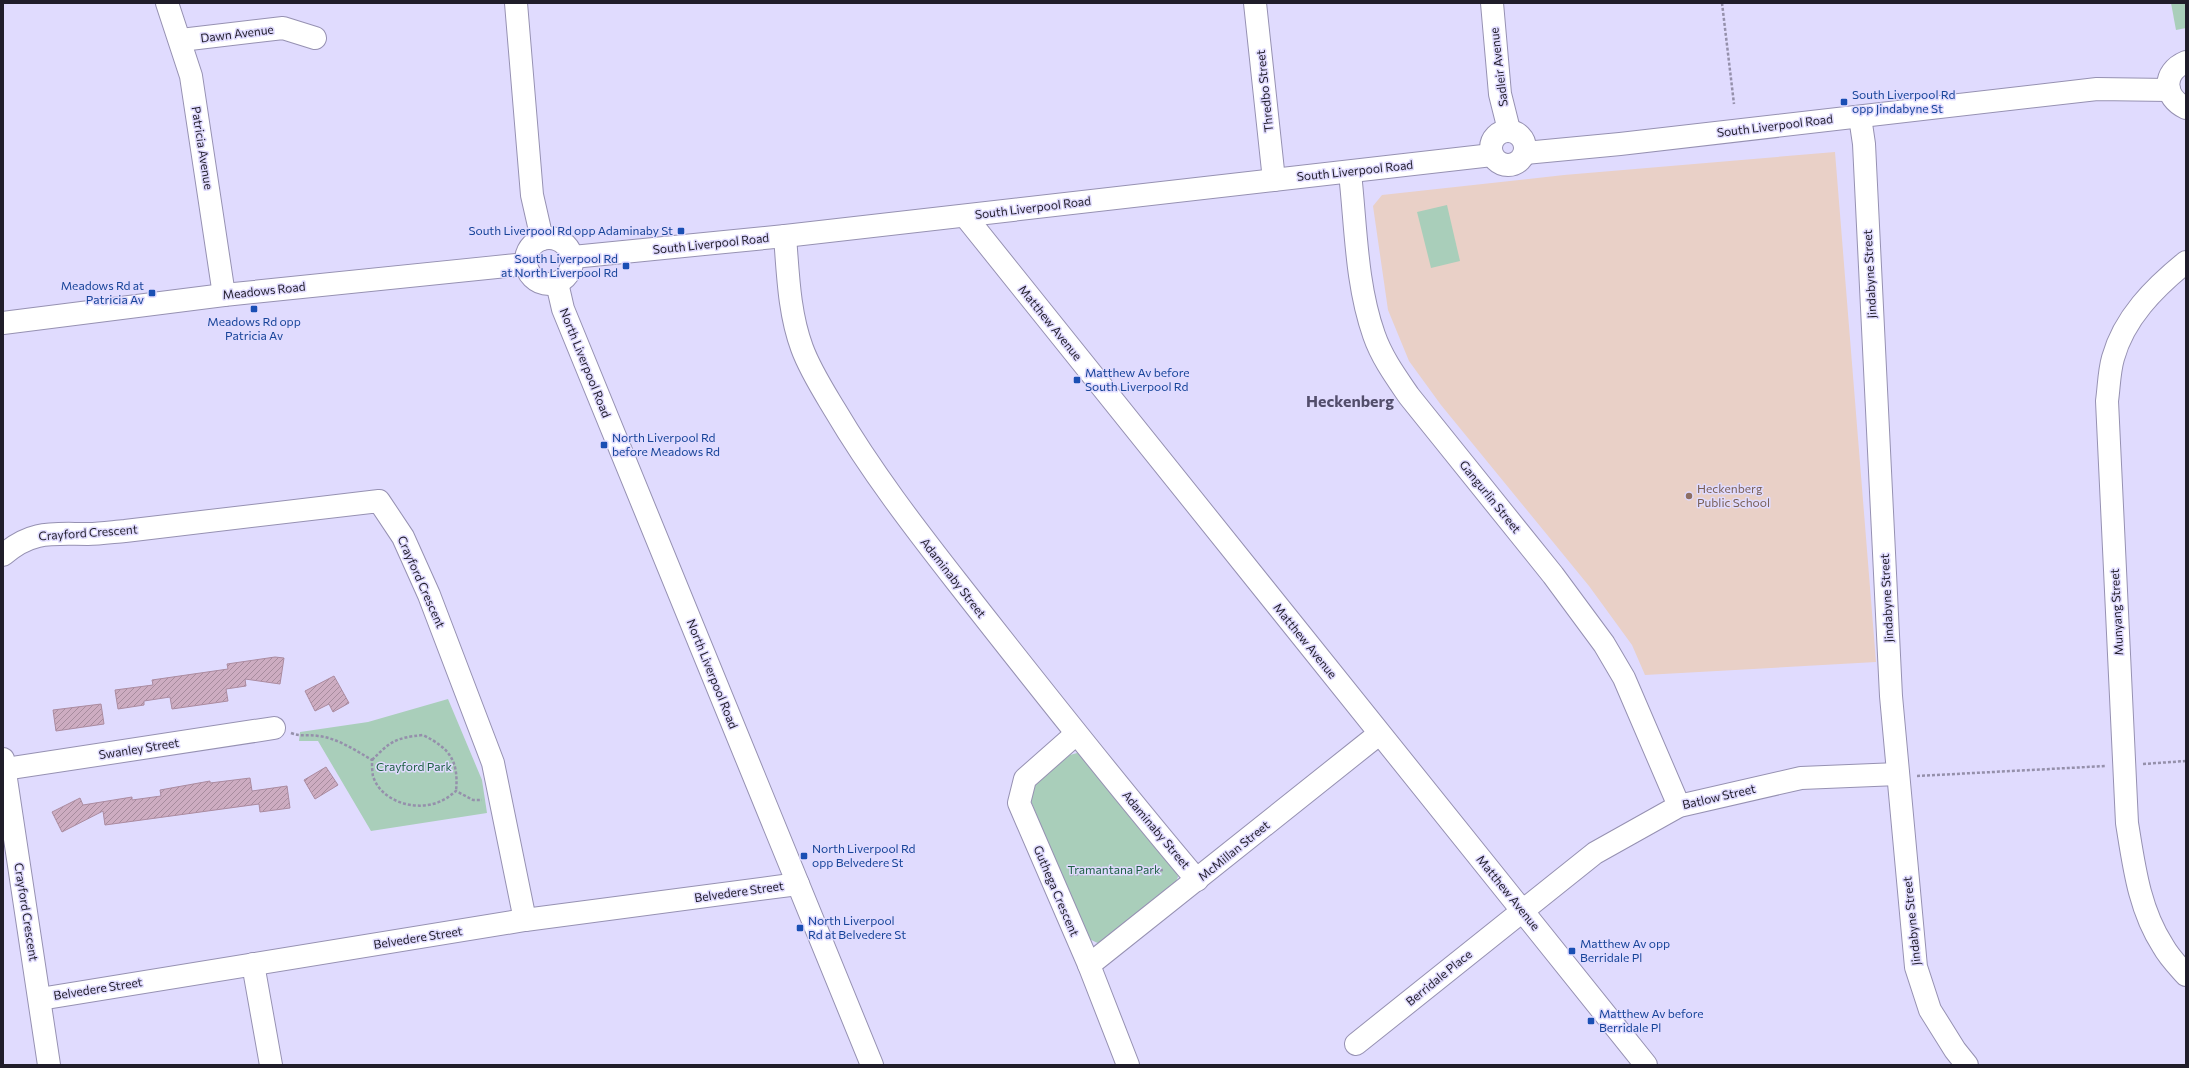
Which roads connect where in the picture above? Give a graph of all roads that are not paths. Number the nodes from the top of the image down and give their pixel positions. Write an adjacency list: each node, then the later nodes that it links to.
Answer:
1 (167, 3): 6 (street, Patricia Avenue)
2 (516, 3): 18 (street)
3 (1255, 3): 15 (street, Thredbo Street)
4 (1492, 3): 11 (street, Sadleir Avenue)
5 (315, 38): 6 (street, Dawn Avenue)
6 (181, 40): 23 (street, Patricia Avenue)
7 (2186, 62): 8 (street)
8 (2169, 90): 9 (street); 10 (street, South Liverpool Road)
9 (2186, 108)
10 (1860, 117): 12 (street, South Liverpool Road); 30 (street, Jindabyne Street)
11 (1509, 130): 12 (street); 13 (street)
12 (1525, 153): 13 (street)
13 (1492, 155): 14 (street, South Liverpool Road)
14 (1350, 173): 15 (street, South Liverpool Road); 31 (street, Gangurlin Street)
15 (1274, 180): 16 (street, South Liverpool Road)
16 (965, 216): 17 (street, South Liverpool Road); 28 (street, Matthew Avenue)
17 (785, 236): 19 (street, South Liverpool Road); 27 (street, Adaminaby Street)
18 (542, 239): 19 (street); 21 (street)
19 (572, 257): 22 (street)
20 (2186, 262): 38 (street, Munyang Street)
21 (526, 264): 22 (street); 23 (street, Meadows Road)
22 (557, 283): 33 (street, North Liverpool Road)
23 (224, 295): 24 (street, Meadows Road)
24 (3, 323)
25 (3, 555): 35 (street, Crayford Crescent)
26 (274, 728): 29 (street, Swanley Street)
27 (1076, 734): 32 (street, Adaminaby Street); 37 (street, Guthega Crescent)
28 (1379, 734): 32 (street, McMillan Street); 34 (street, Matthew Avenue)
29 (4, 764): 39 (street, Crayford Crescent)
30 (1908, 775): 31 (street, Batlow Street); 46 (street, Jindabyne Street)
31 (1679, 806): 34 (street, Batlow Street)
32 (1191, 873): 37 (street, McMillan Street)
33 (798, 884): 35 (street, Belvedere Street); 43 (street, North Liverpool Road)
34 (1522, 911): 40 (street, Berridale Place); 45 (street, Matthew Avenue)
35 (525, 920): 36 (street, Belvedere Street)
36 (253, 964): 39 (street, Belvedere Street); 42 (street)
37 (1088, 965): 44 (street, Guthega Crescent)
38 (2186, 975)
39 (40, 999): 41 (street, Crayford Crescent)
40 (1356, 1044)
41 (49, 1065)
42 (271, 1065)
43 (872, 1065)
44 (1128, 1065)
45 (1646, 1065)
46 (1967, 1065)

